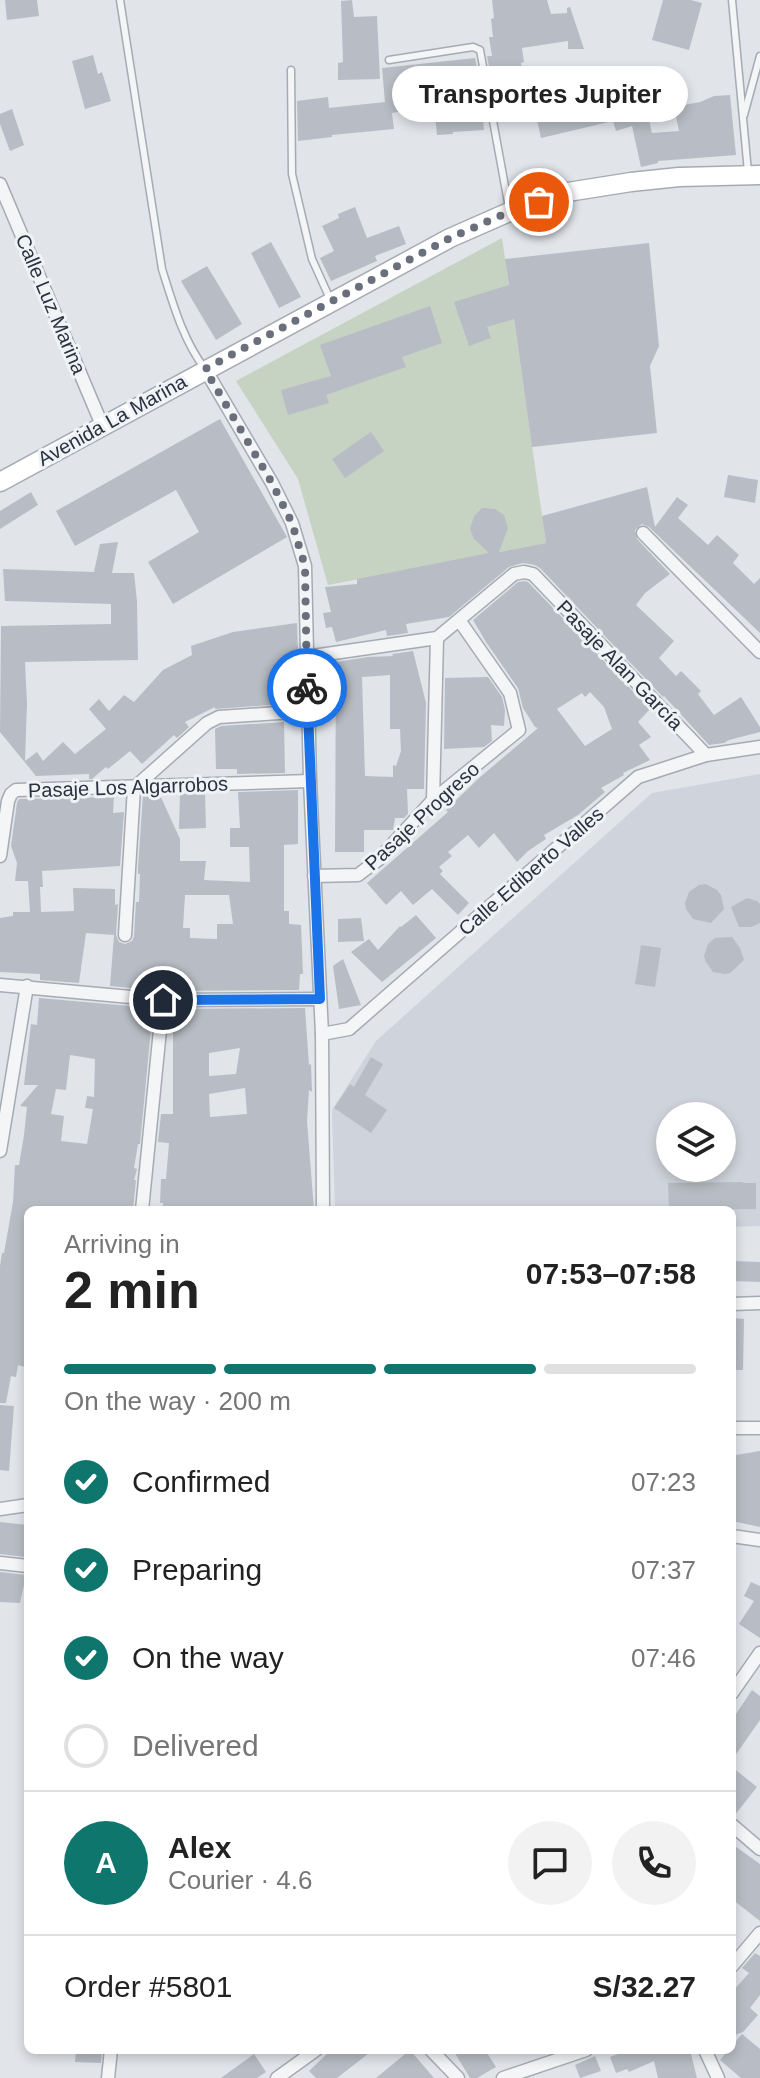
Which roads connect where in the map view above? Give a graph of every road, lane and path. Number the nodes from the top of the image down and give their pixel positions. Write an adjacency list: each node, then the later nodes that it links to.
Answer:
1 (120, 0): 11 (lane)
2 (732, 0): 6 (lane)
3 (760, 56): 6 (lane)
4 (389, 60): 9 (lane)
5 (291, 70): 10 (lane)
6 (743, 118): 7 (lane)
7 (754, 175): 9 (main road, Avenida La Marina)
8 (0, 184): 12 (street, Calle Luz Marina)
9 (509, 212): 10 (main road, Avenida La Marina)
10 (332, 302): 11 (main road, Avenida La Marina)
11 (205, 369): 12 (main road, Avenida La Marina); 18 (street)
12 (102, 425): 13 (main road, Avenida La Marina)
13 (0, 482)
14 (643, 533): 17 (street)
15 (459, 620): 16 (street); 21 (street, Pasaje Alan García); 24 (street, Pasaje Progreso)
16 (437, 638): 18 (street); 24 (street)
17 (760, 652)
18 (306, 657): 19 (street)
19 (308, 711): 22 (street); 23 (street)
20 (760, 747): 21 (street, Calle Ediberto Valles)
21 (706, 755): 32 (street, Calle Ediberto Valles)
22 (310, 781): 23 (street, Pasaje Los Algarrobos); 26 (street)
23 (134, 788): 25 (street, Pasaje Los Algarrobos); 27 (street)
24 (433, 800): 26 (street, Pasaje Progreso)
25 (0, 856)
26 (314, 876): 30 (street)
27 (125, 935)
28 (0, 985): 29 (street)
29 (27, 986): 31 (street); 33 (street)
30 (320, 999): 31 (street); 32 (street)
31 (163, 1000): 34 (street)
32 (322, 1034): 35 (street)
33 (0, 1151)
34 (142, 1206)
35 (323, 1206)
36 (760, 1303): 37 (street)
37 (736, 1304)
38 (736, 1428): 39 (street)
39 (760, 1428)
40 (24, 1506): 41 (street)
41 (0, 1509)
42 (736, 1537): 43 (street)
43 (760, 1540)
44 (0, 1563): 45 (street)
45 (24, 1566)
46 (760, 1653): 47 (street)
47 (736, 1687)
48 (736, 1828): 49 (street)
49 (760, 1849)
50 (760, 1933): 51 (street)
51 (736, 1961)
52 (111, 2054): 57 (street)
53 (310, 2054): 58 (street)
54 (435, 2054): 59 (street)
55 (574, 2054): 60 (street)
56 (707, 2054): 61 (street)
57 (108, 2078)
58 (277, 2078)
59 (458, 2078)
60 (503, 2078)
61 (718, 2078)

